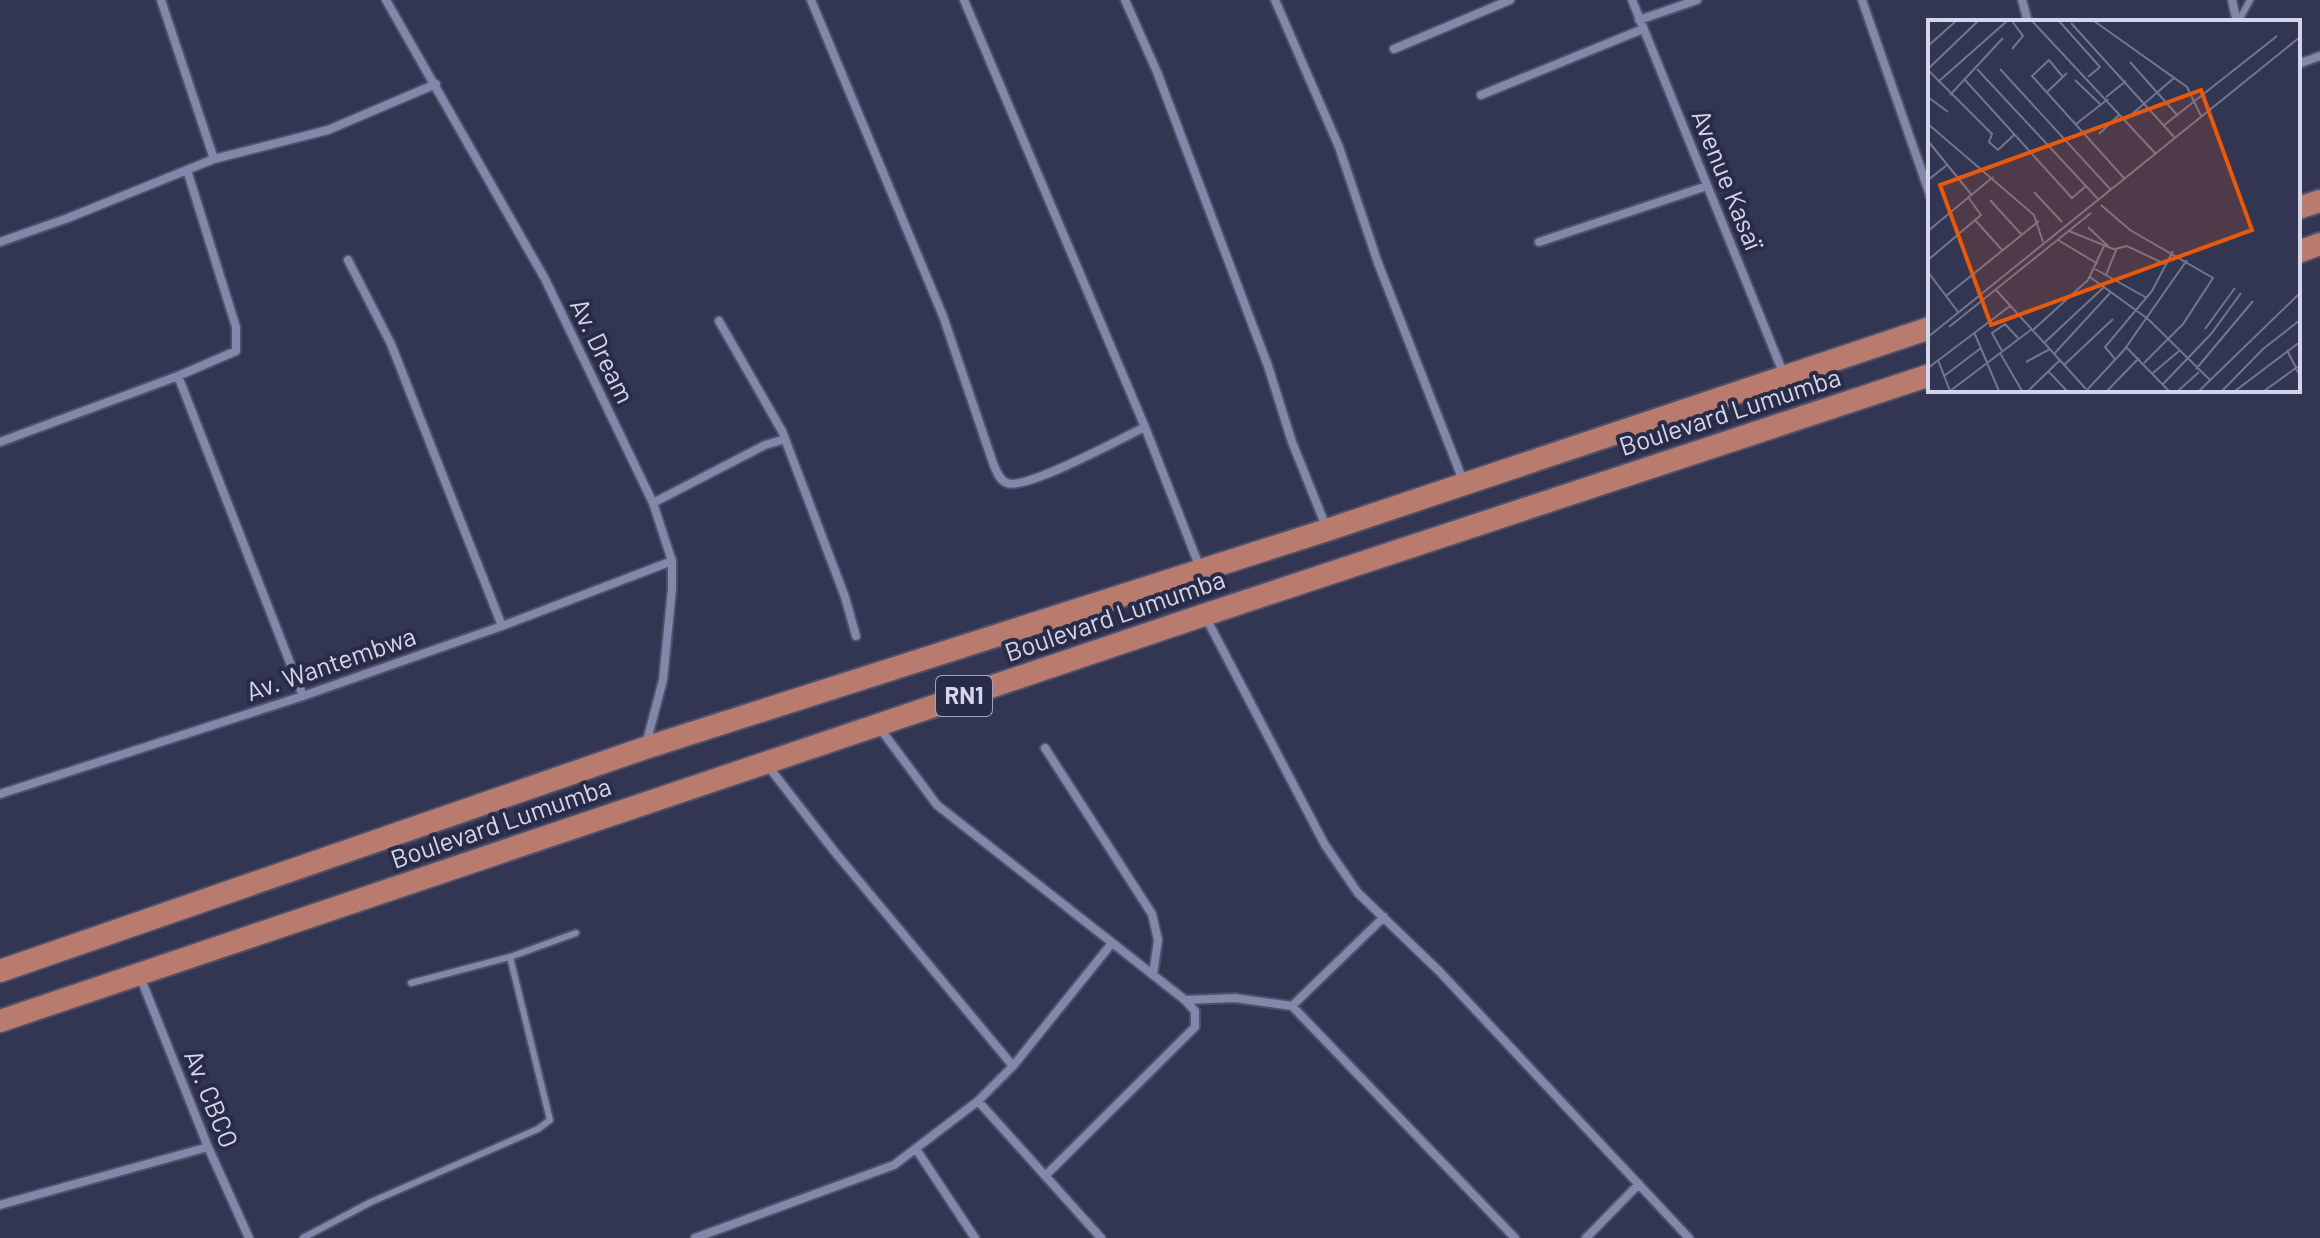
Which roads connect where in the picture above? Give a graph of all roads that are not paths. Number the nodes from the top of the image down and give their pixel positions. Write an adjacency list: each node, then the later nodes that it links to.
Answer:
1 (161, 0): 23 (street)
2 (386, 0): 21 (street, Av. Dream)
3 (811, 0): 41 (street)
4 (964, 0): 41 (street)
5 (1125, 0): 46 (street)
6 (1275, 0): 44 (street)
7 (1510, 0): 18 (street)
8 (1632, 0): 17 (street, Avenue Kasaï)
9 (1697, 0): 17 (street)
10 (1862, 0): 25 (street)
11 (2022, 0): 14 (street)
12 (2232, 0): 15 (street)
13 (2250, 0): 16 (lane)
14 (2027, 20)
15 (2237, 20)
16 (2238, 20)
17 (1641, 24): 22 (street); 27 (street, Avenue Kasaï)
18 (1394, 49)
19 (2320, 56): 20 (street)
20 (2300, 63)
21 (436, 84): 23 (street); 45 (street, Av. Dream)
22 (1481, 95)
23 (214, 159): 26 (street)
24 (1928, 167): 25 (street)
25 (1920, 169): 28 (street)
26 (187, 170): 31 (street); 38 (street)
27 (1707, 186): 32 (street); 39 (street, Avenue Kasaï)
28 (1928, 190)
29 (2320, 201): 30 (highway)
30 (2300, 207)
31 (0, 242)
32 (1539, 242)
33 (2320, 244): 34 (highway)
34 (2300, 251)
35 (348, 260): 50 (street)
36 (719, 321): 42 (street)
37 (1928, 329): 39 (highway, Boulevard Lumumba / RN1)
38 (178, 376): 43 (street); 52 (street)
39 (1785, 376): 44 (highway, Boulevard Lumumba / RN1)
40 (1928, 376): 49 (highway, Boulevard Lumumba / RN1)
41 (1145, 427): 48 (street)
42 (785, 439): 45 (street); 51 (street)
43 (0, 442)
44 (1464, 483): 46 (highway, Boulevard Lumumba / RN1)
45 (653, 503): 47 (street, Av. Dream)
46 (1327, 530): 48 (highway, Boulevard Lumumba / RN1)
47 (672, 561): 50 (street, Av. Wantembwa); 54 (street, Av. Dream)
48 (1201, 570): 54 (highway, Boulevard Lumumba / RN1)
49 (1204, 615): 53 (highway, Boulevard Lumumba / RN1); 58 (street)
50 (502, 626): 52 (street, Av. Wantembwa)
51 (856, 636)
52 (303, 696): 57 (street, Av. Wantembwa)
53 (878, 725): 56 (highway, Boulevard Lumumba / RN1); 60 (street)
54 (645, 748): 62 (highway, Boulevard Lumumba / RN1)
55 (1045, 748): 64 (street)
56 (765, 762): 63 (highway, Boulevard Lumumba / RN1); 69 (street)
57 (0, 794)
58 (1384, 917): 67 (street); 74 (street)
59 (576, 933): 61 (lane)
60 (1112, 943): 64 (street); 69 (street)
61 (510, 957): 65 (lane); 77 (lane)
62 (0, 971)
63 (138, 974): 68 (highway, Boulevard Lumumba / RN1); 71 (street, Av. CBCO)
64 (1153, 975): 66 (street)
65 (411, 983)
66 (1185, 1000): 67 (street); 73 (street)
67 (1292, 1006): 81 (street)
68 (0, 1021)
69 (1013, 1066): 70 (street)
70 (978, 1101): 72 (street); 73 (street)
71 (208, 1147): 75 (street); 76 (street, Av. CBCO)
72 (916, 1149): 78 (street); 79 (street)
73 (1045, 1176): 80 (street)
74 (1639, 1184): 82 (street); 83 (street)
75 (0, 1205)
76 (249, 1238)
77 (303, 1238)
78 (695, 1238)
79 (975, 1238)
80 (1101, 1238)
81 (1515, 1238)
82 (1586, 1238)
83 (1689, 1238)

